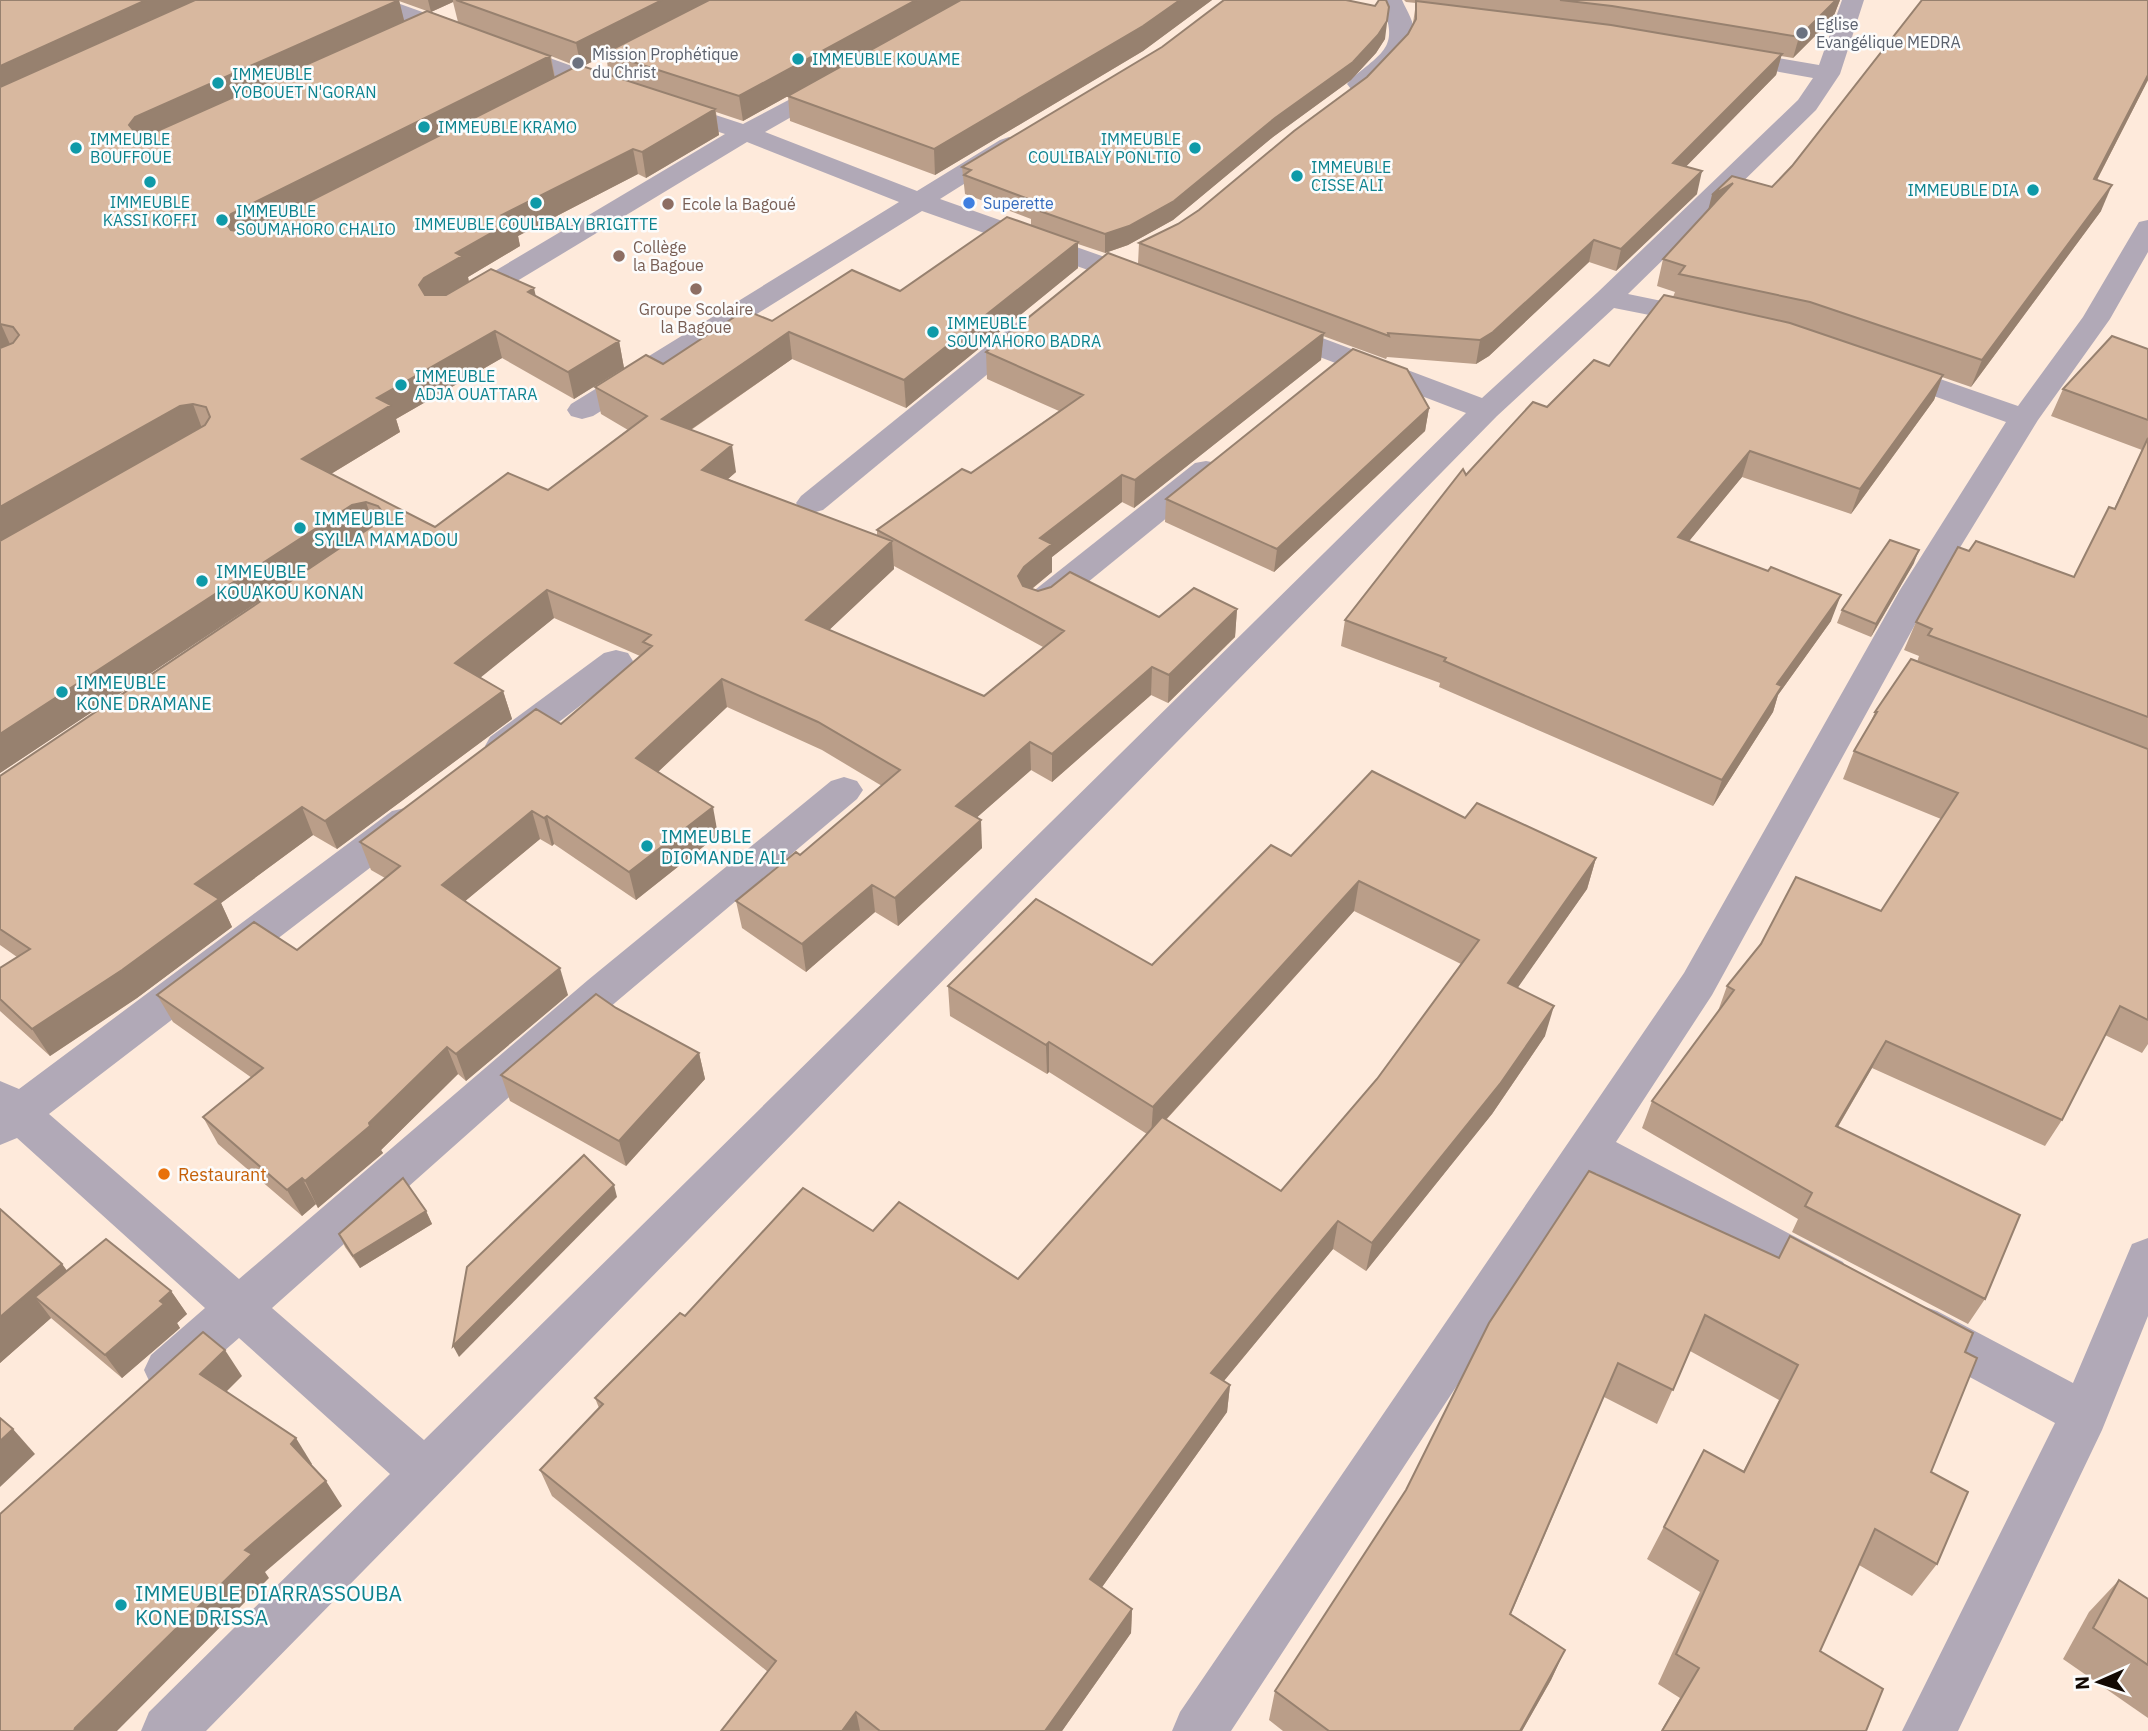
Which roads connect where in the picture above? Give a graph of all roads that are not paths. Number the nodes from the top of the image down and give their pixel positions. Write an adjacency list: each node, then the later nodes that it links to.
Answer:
1 (368, 0): 5 (street)
2 (1853, 0): 10 (street)
3 (1403, 8): 13 (street)
4 (461, 9): 5 (street)
5 (428, 24): 6 (street); 11 (street)
6 (403, 35)
7 (1702, 52): 10 (street)
8 (604, 66): 11 (street)
9 (852, 73): 14 (street)
10 (1828, 74): 22 (street)
11 (580, 78): 12 (street); 14 (street)
12 (555, 90)
13 (1338, 104)
14 (745, 133): 16 (street); 24 (street)
15 (1023, 136): 16 (street)
16 (917, 200): 19 (street); 28 (street)
17 (2148, 228): 30 (street)
18 (1137, 255): 19 (street)
19 (1103, 265): 20 (street); 21 (street)
20 (1082, 283)
21 (1167, 289)
22 (1608, 298): 26 (street); 29 (street)
23 (1049, 309): 32 (street)
24 (443, 313)
25 (1257, 323): 29 (street)
26 (1733, 324)
27 (1868, 363): 30 (street)
28 (582, 410)
29 (1486, 410): 44 (street)
30 (2024, 418): 39 (street)
31 (1230, 451): 33 (street)
32 (813, 503)
33 (1038, 605)
34 (616, 661): 35 (street)
35 (472, 770)
36 (844, 790): 41 (street)
37 (428, 803): 38 (street)
38 (6, 1113): 41 (street)
39 (1588, 1148): 43 (street); 46 (street)
40 (2148, 1258): 43 (street)
41 (237, 1307): 42 (street); 44 (street)
42 (134, 1400)
43 (2085, 1414): 47 (street)
44 (424, 1472): 45 (street)
45 (168, 1731)
46 (1199, 1731)
47 (1929, 1731)

